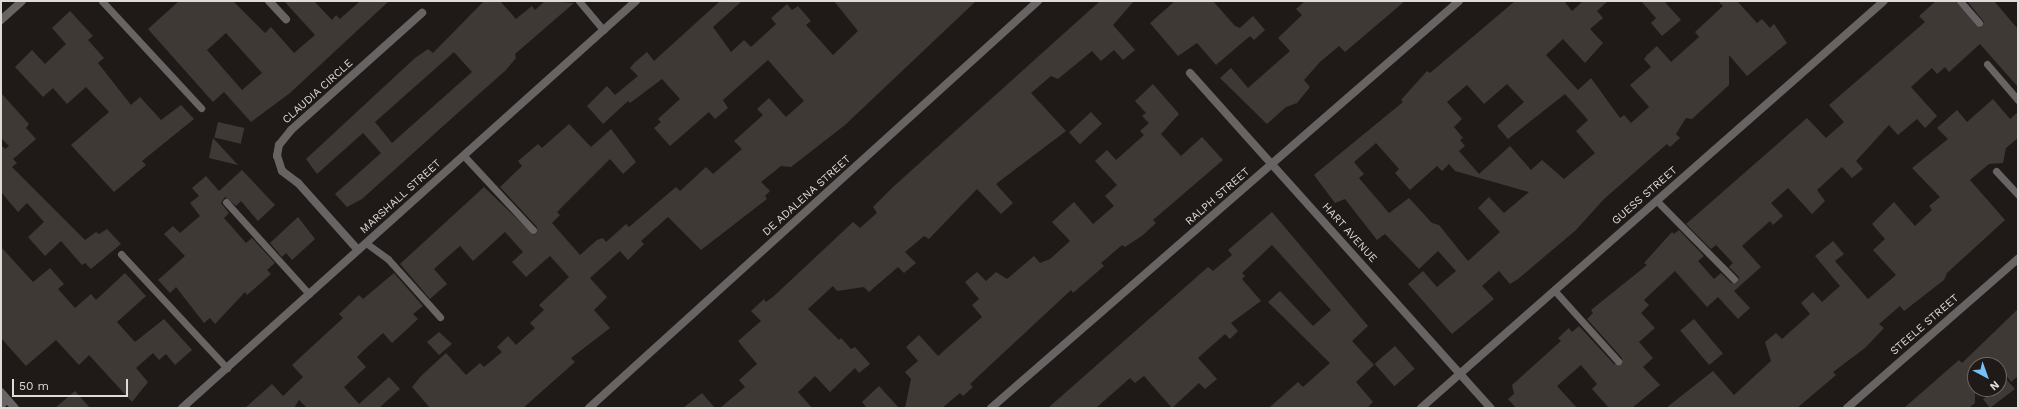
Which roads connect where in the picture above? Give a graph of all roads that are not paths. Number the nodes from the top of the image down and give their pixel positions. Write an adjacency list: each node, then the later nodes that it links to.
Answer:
1 (22, 1): 12 (street)
2 (102, 1): 18 (lane)
3 (269, 1): 11 (street)
4 (579, 1): 14 (lane)
5 (636, 1): 14 (street, MARSHALL STREET)
6 (1038, 1): 41 (street, DE ADALENA STREET)
7 (1458, 1): 20 (street, RALPH STREET)
8 (1884, 1): 23 (street, GUESS STREET)
9 (1960, 1): 13 (lane)
10 (422, 13): 27 (street, CLAUDIA CIRCLE)
11 (286, 19)
12 (1, 20)
13 (1979, 22)
14 (603, 30): 19 (street, MARSHALL STREET)
15 (1987, 64): 17 (lane)
16 (1190, 73): 20 (street, HART AVENUE)
17 (2018, 100)
18 (202, 108)
19 (464, 156): 25 (lane); 26 (street, MARSHALL STREET)
20 (1272, 164): 36 (street, HART AVENUE); 42 (street, RALPH STREET)
21 (1996, 171): 22 (lane)
22 (2018, 195)
23 (1656, 200): 30 (lane); 31 (street, GUESS STREET)
24 (226, 202): 32 (lane)
25 (533, 230)
26 (366, 243): 27 (street, MARSHALL STREET); 33 (lane)
27 (358, 250): 32 (street, MARSHALL STREET)
28 (121, 254): 35 (lane)
29 (2018, 259): 45 (street, STEELE STREET)
30 (1734, 279)
31 (1554, 290): 34 (lane); 36 (street, GUESS STREET)
32 (309, 294): 35 (street, MARSHALL STREET)
33 (440, 317)
34 (1618, 361)
35 (227, 368): 40 (street, MARSHALL STREET)
36 (1460, 374): 43 (street, GUESS STREET); 44 (street, HART AVENUE)
37 (1, 392): 38 (street)
38 (4, 402): 39 (street)
39 (15, 408)
40 (182, 408)
41 (590, 408)
42 (991, 408)
43 (1420, 408)
44 (1492, 408)
45 (1847, 408)

